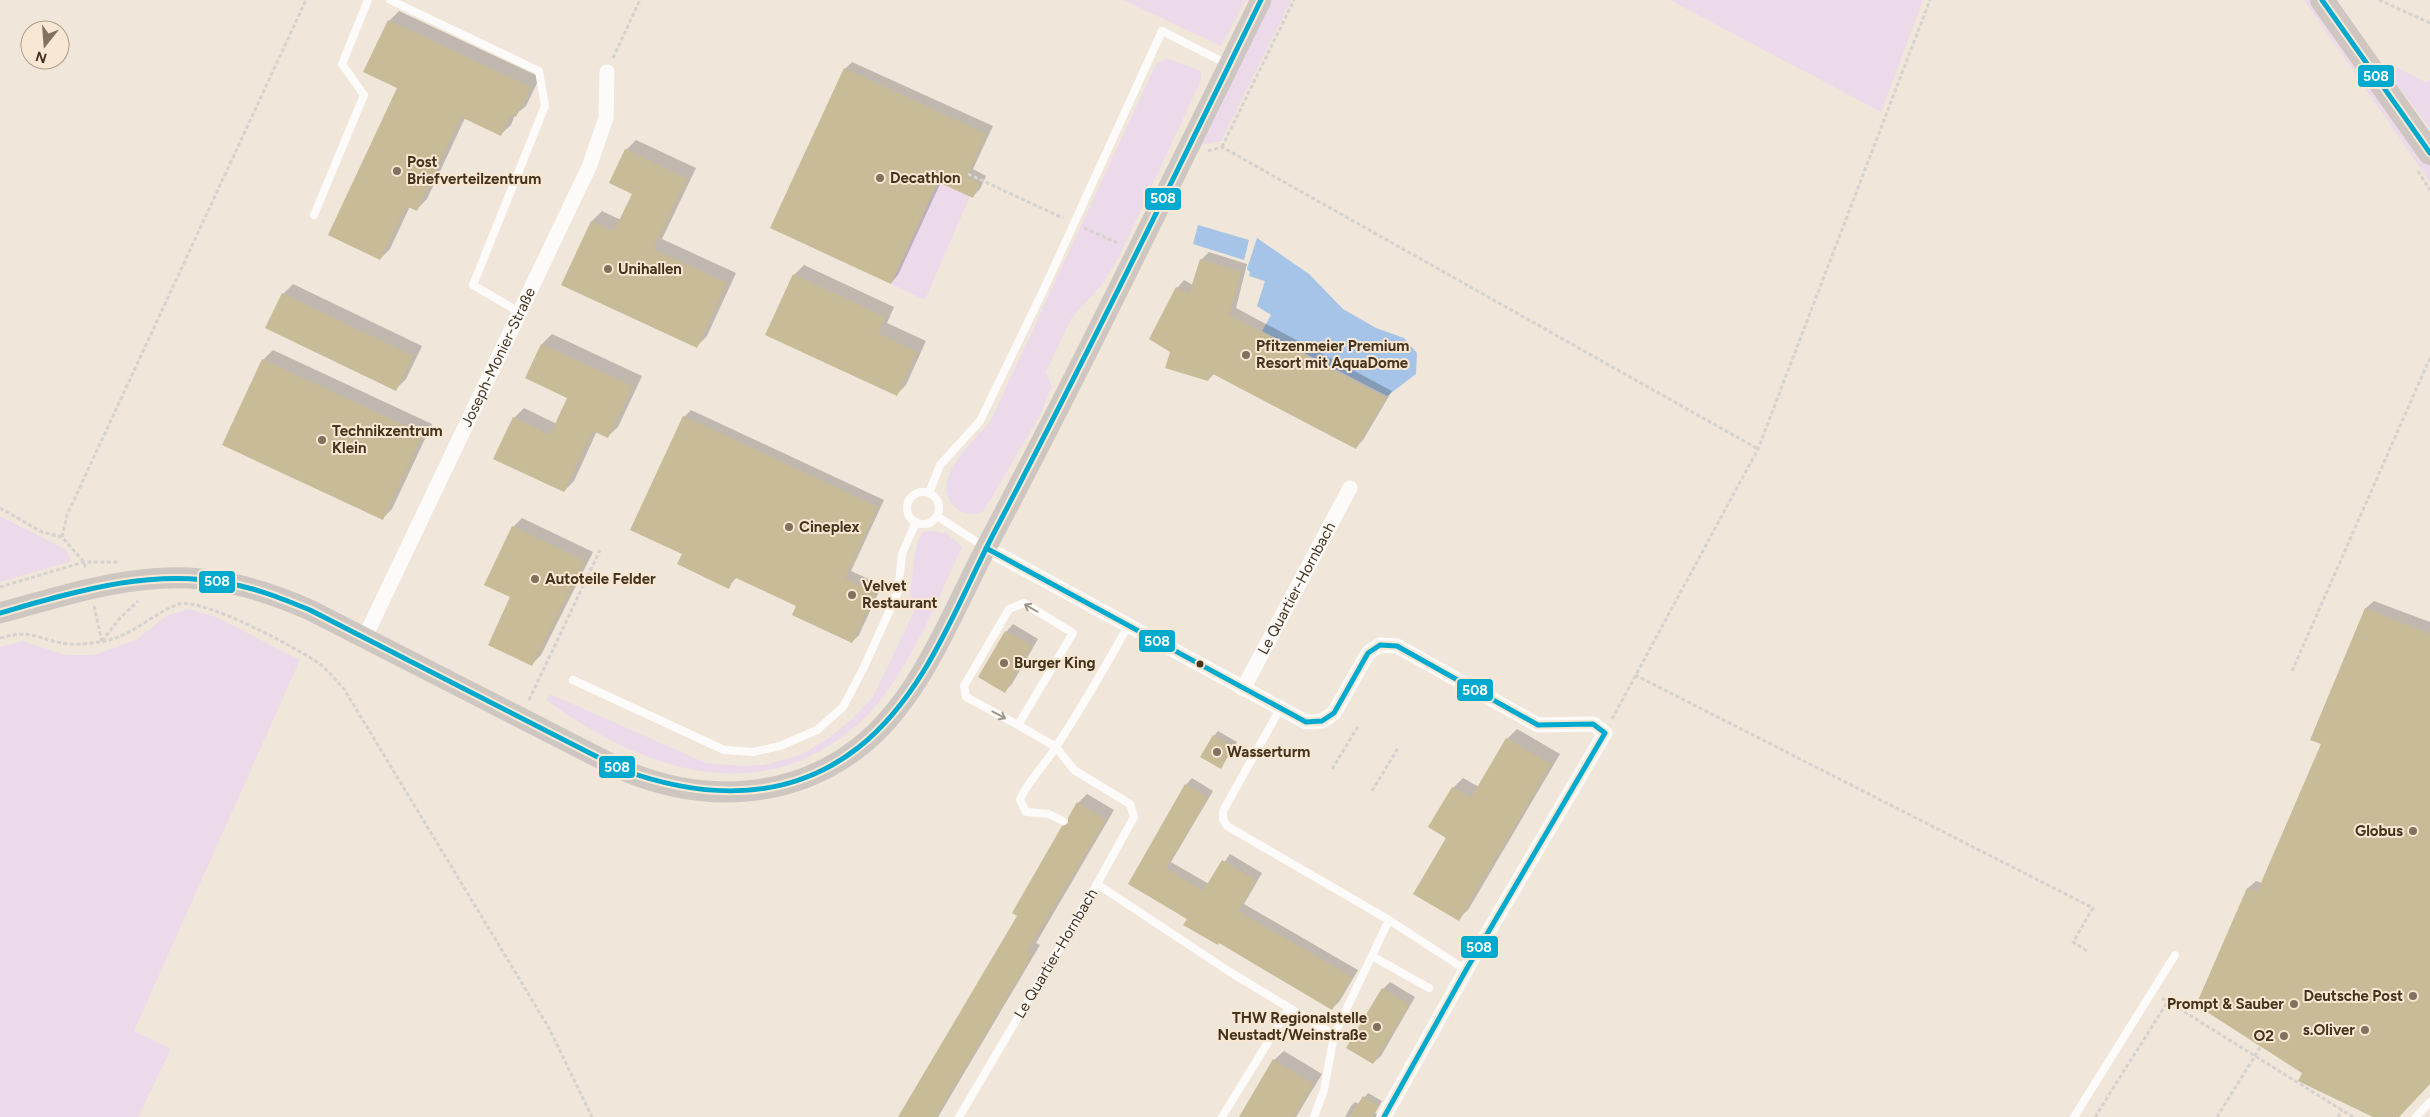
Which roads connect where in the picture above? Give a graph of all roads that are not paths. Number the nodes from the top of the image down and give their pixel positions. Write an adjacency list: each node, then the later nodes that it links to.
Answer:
1 (368, 0): 8 (lane)
2 (390, 0): 9 (lane)
3 (1261, 0): 5 (street)
4 (2322, 0): 7 (main road)
5 (1228, 65): 11 (lane); 14 (street)
6 (607, 72): 9 (street, Joseph-Monier-Straße)
7 (2430, 153)
8 (314, 215)
9 (519, 312): 17 (street, Joseph-Monier-Straße)
10 (1350, 488): 19 (street, Le Quartier-Hornbach)
11 (929, 493): 12 (lane); 13 (lane)
12 (937, 516): 13 (lane); 14 (lane)
13 (916, 522): 18 (lane)
14 (986, 548): 16 (street); 17 (street)
15 (0, 613): 17 (street)
16 (1129, 624): 19 (street); 22 (lane)
17 (365, 637)
18 (572, 680)
19 (1243, 689): 20 (street)
20 (1280, 709): 25 (lane); 28 (street)
21 (1018, 725): 21 (lane, one-way to 21); 22 (lane)
22 (1056, 747): 23 (lane); 24 (lane)
23 (1063, 821)
24 (1097, 884): 30 (lane, Le Quartier-Hornbach); 33 (lane, Le Quartier-Hornbach)
25 (1389, 920): 27 (lane); 28 (lane)
26 (2175, 955): 37 (lane)
27 (1372, 956): 29 (lane); 31 (lane)
28 (1466, 970): 36 (street)
29 (1428, 988)
30 (1289, 1008): 31 (lane, Le Quartier-Hornbach); 34 (lane)
31 (1334, 1035): 35 (lane)
32 (2430, 1102): 38 (lane)
33 (959, 1117)
34 (1222, 1117)
35 (1314, 1117)
36 (1384, 1117)
37 (2074, 1117)
38 (2416, 1117)

